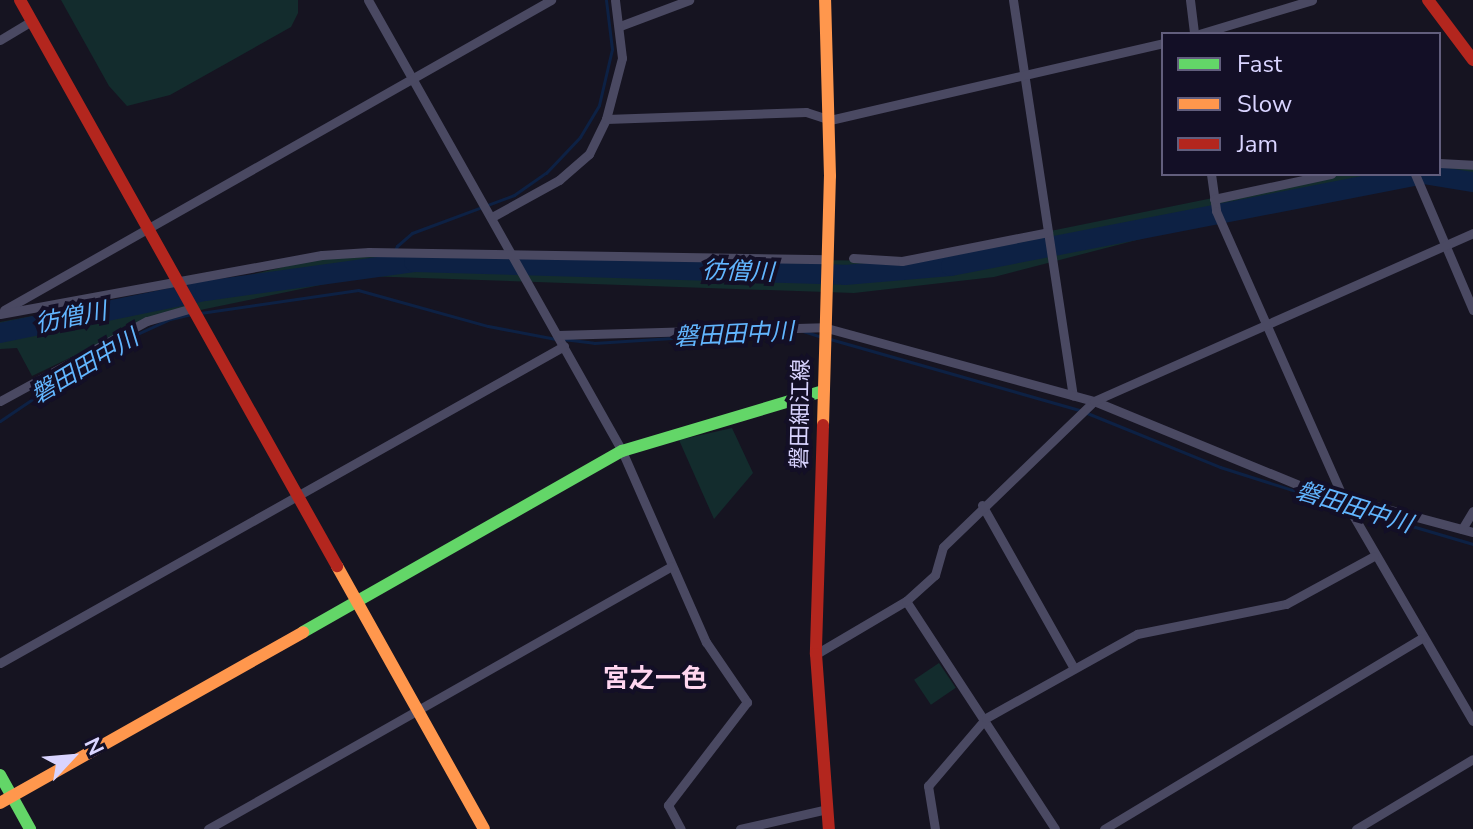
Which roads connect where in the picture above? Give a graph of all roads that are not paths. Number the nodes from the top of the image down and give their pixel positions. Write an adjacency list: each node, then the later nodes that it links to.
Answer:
1 (20, 0): 11 (street)
2 (368, 0): 18 (street)
3 (551, 0): 18 (street)
4 (615, 0): 12 (street)
5 (689, 0): 12 (street)
6 (825, 0): 21 (street, 磐田細江線)
7 (1013, 0): 19 (street)
8 (1190, 0): 13 (street)
9 (1312, 0): 14 (street)
10 (1428, 0): 17 (street)
11 (32, 21): 15 (street); 29 (street)
12 (620, 26): 20 (street)
13 (1196, 32)
14 (1203, 32)
15 (0, 40)
16 (1161, 44): 19 (street)
17 (1473, 60)
18 (412, 77): 28 (street); 29 (street)
19 (1024, 79): 21 (street); 30 (street)
20 (606, 119): 21 (street); 28 (street)
21 (830, 120): 35 (street, 磐田細江線)
22 (1441, 163): 23 (street)
23 (1473, 165)
24 (1211, 176): 27 (street)
25 (1322, 176): 27 (street)
26 (1416, 179): 32 (street)
27 (1214, 199): 40 (street)
28 (492, 217): 33 (street)
29 (149, 227): 36 (street); 39 (street)
30 (1048, 232): 34 (street); 45 (street)
31 (1473, 233): 32 (street)
32 (1444, 246): 38 (street); 40 (street)
33 (513, 255): 35 (street); 36 (street); 42 (street)
34 (853, 258)
35 (827, 259): 41 (street, 磐田細江線)
36 (178, 282): 37 (street); 39 (street)
37 (192, 308): 46 (street); 49 (street)
38 (1473, 310)
39 (0, 313)
40 (1264, 326): 47 (street); 50 (street)
41 (823, 327): 42 (street); 44 (street, 磐田細江線); 45 (street)
42 (558, 335): 43 (street)
43 (564, 346): 48 (street); 49 (street)
44 (823, 391): 48 (street); 60 (street, 磐田細江線)
45 (1073, 395): 47 (street)
46 (0, 401)
47 (1094, 401): 50 (street); 51 (street)
48 (622, 451): 56 (street); 58 (street)
49 (297, 497): 58 (street); 61 (street)
50 (1343, 498): 53 (street); 55 (street)
51 (982, 505): 57 (street); 62 (street)
52 (1473, 511): 53 (street)
53 (1462, 529): 54 (street)
54 (1473, 532)
55 (1374, 556): 59 (street); 62 (street)
56 (672, 566): 63 (street); 74 (street)
57 (906, 601): 60 (street); 64 (street)
58 (358, 602): 63 (street); 68 (street)
59 (1422, 638): 65 (street); 79 (street)
60 (816, 654): 69 (street, 磐田細江線)
61 (0, 663)
62 (1074, 668): 64 (street)
63 (418, 710): 72 (street); 73 (street)
64 (986, 718): 77 (street); 78 (street)
65 (1473, 721)
66 (1473, 759): 70 (street)
67 (0, 775): 68 (street)
68 (6, 800): 71 (street)
69 (827, 809): 75 (street); 76 (street, 磐田細江線)
70 (1361, 828)
71 (30, 829)
72 (208, 829)
73 (484, 829)
74 (681, 829)
75 (740, 829)
76 (829, 829)
77 (935, 829)
78 (1055, 829)
79 (1104, 829)

